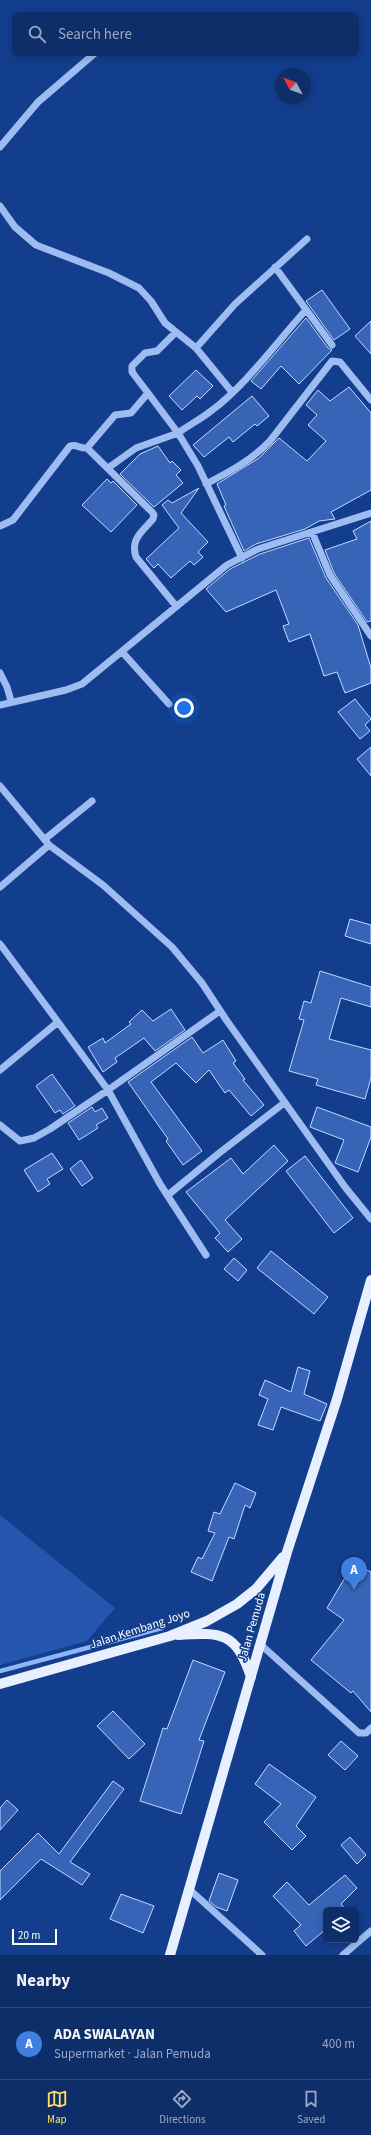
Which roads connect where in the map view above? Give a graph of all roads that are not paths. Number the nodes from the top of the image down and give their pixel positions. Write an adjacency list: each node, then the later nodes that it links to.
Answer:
1 (92, 56): 2 (street)
2 (0, 147)
3 (0, 206): 7 (street)
4 (307, 239): 5 (street)
5 (275, 267): 6 (street); 9 (street)
6 (305, 311): 8 (street); 11 (street)
7 (176, 332): 9 (street); 10 (street)
8 (332, 345)
9 (196, 348): 11 (street)
10 (148, 392): 13 (street); 14 (street)
11 (232, 392): 13 (street)
12 (371, 400): 16 (street)
13 (178, 433): 15 (street); 16 (street)
14 (87, 448): 15 (street); 18 (street)
15 (108, 468): 21 (street)
16 (206, 484): 20 (street)
17 (371, 513): 19 (street)
18 (0, 526)
19 (312, 532): 20 (street); 22 (street)
20 (242, 558): 21 (street)
21 (176, 606): 23 (street)
22 (371, 636)
23 (123, 652): 25 (street); 26 (street)
24 (0, 674): 25 (street)
25 (11, 701): 27 (street)
26 (169, 704)
27 (0, 705)
28 (0, 786): 30 (street)
29 (92, 801): 30 (street)
30 (47, 842): 31 (street); 33 (street)
31 (0, 887)
32 (0, 944): 34 (street)
33 (220, 1010): 36 (street); 37 (street)
34 (58, 1022): 35 (street); 36 (street)
35 (0, 1070)
36 (108, 1090): 38 (street); 39 (street)
37 (284, 1102): 39 (street); 40 (street)
38 (0, 1125)
39 (168, 1196): 41 (street)
40 (371, 1219)
41 (206, 1255)
42 (371, 1280): 43 (main road, Jalan Pemuda)
43 (367, 1307): 44 (main road, Jalan Pemuda)
44 (287, 1552): 45 (main road, Jalan Kembang Joyo); 46 (main road, Jalan Pemuda)
45 (170, 1636): 47 (main road); 48 (main road, Jalan Kembang Joyo)
46 (260, 1644): 47 (main road, Jalan Pemuda); 49 (street)
47 (251, 1677): 50 (main road, Jalan Pemuda)
48 (0, 1684)
49 (371, 1728)
50 (190, 1890): 52 (main road, Jalan Pemuda); 53 (street)
51 (371, 1931): 54 (street)
52 (170, 1955)
53 (262, 1955)
54 (343, 1955)

